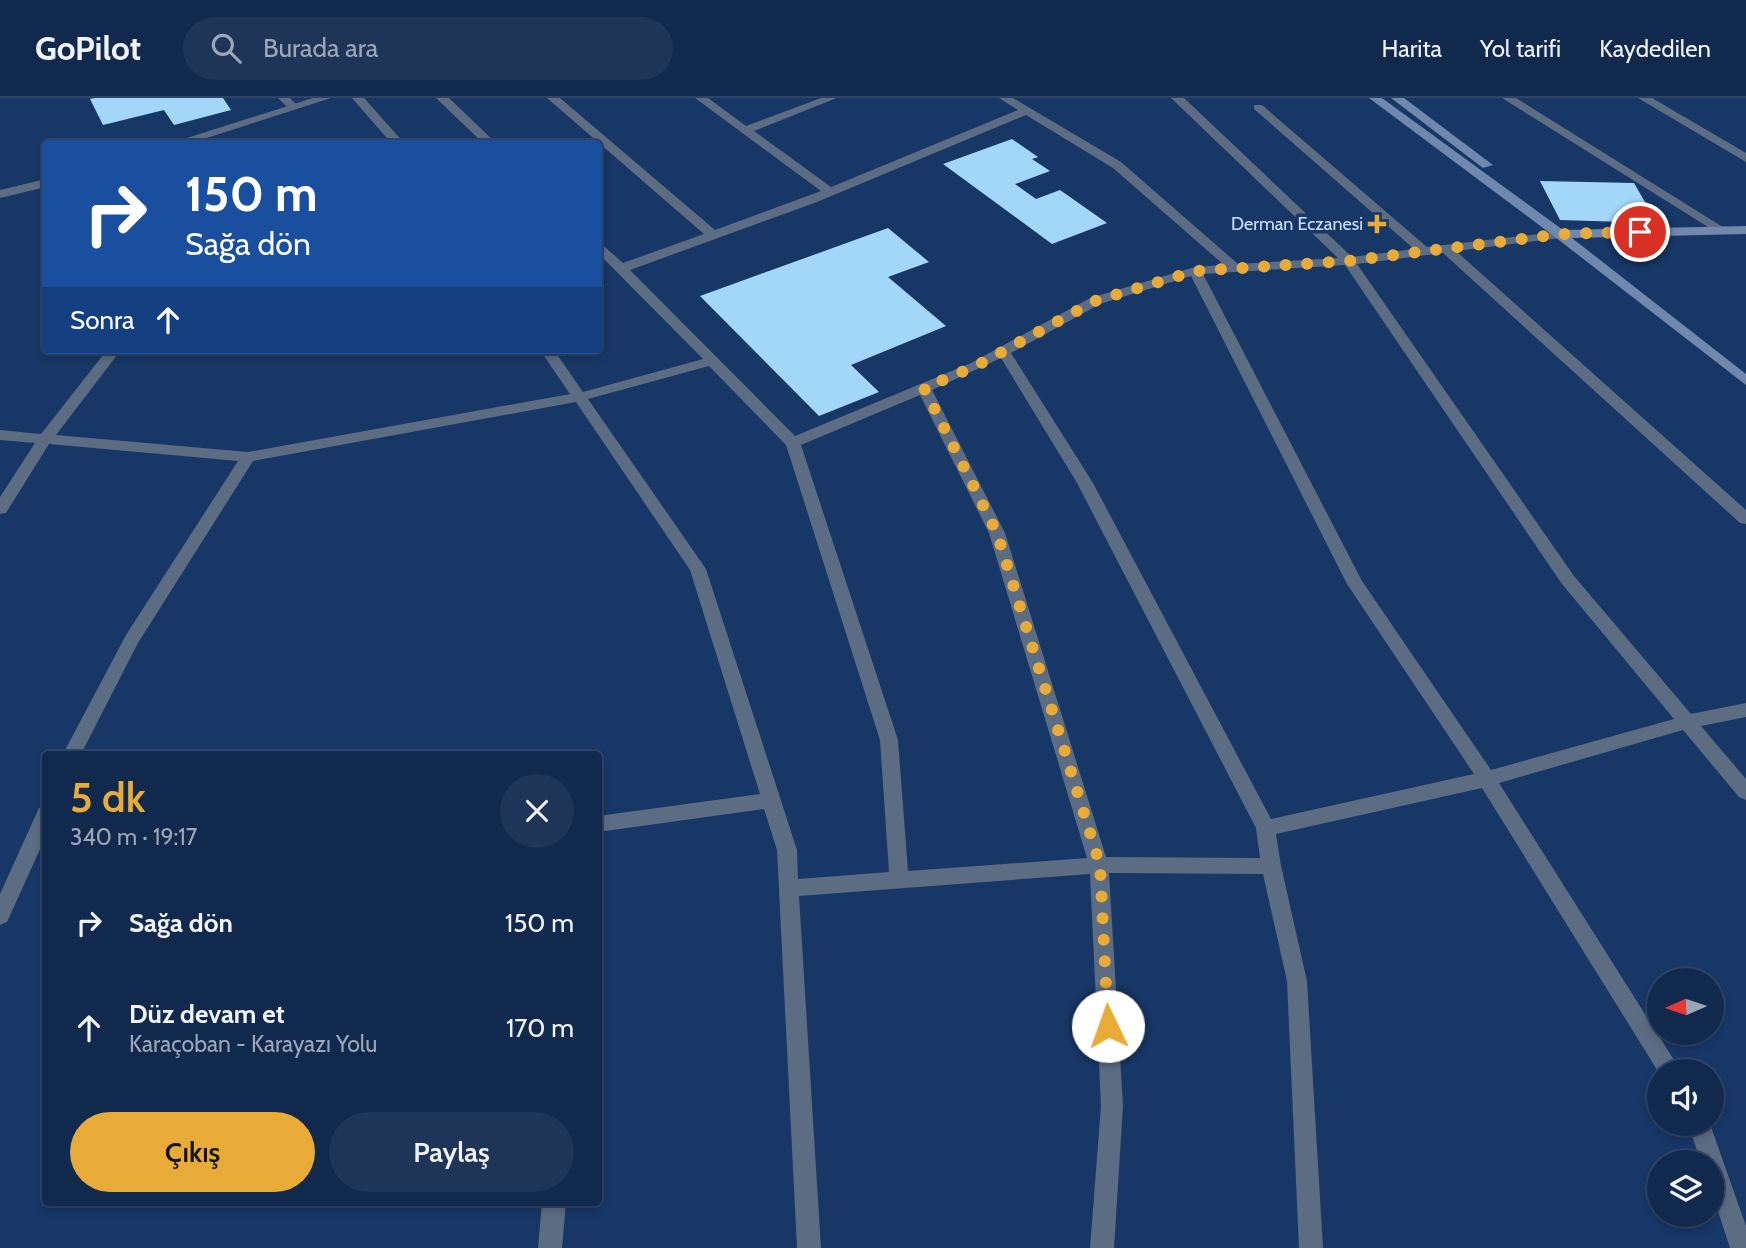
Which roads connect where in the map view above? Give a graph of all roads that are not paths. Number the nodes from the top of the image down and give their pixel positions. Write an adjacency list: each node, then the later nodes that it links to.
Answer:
1 (325, 98): 13 (street)
2 (358, 98): 18 (street)
3 (442, 98): 19 (street)
4 (553, 98): 27 (street)
5 (701, 98): 16 (street)
6 (831, 98): 16 (street)
7 (1005, 98): 15 (street)
8 (1177, 98): 31 (street)
9 (1375, 98): 26 (main road)
10 (1397, 98): 26 (main road)
11 (1508, 98): 24 (street)
12 (1644, 98): 20 (street)
13 (288, 103): 17 (street)
14 (1258, 107): 30 (street)
15 (1026, 111): 22 (street); 33 (street)
16 (745, 130): 22 (street)
17 (184, 140)
18 (395, 140)
19 (487, 140)
20 (1746, 158)
21 (42, 184): 23 (street)
22 (830, 192): 27 (street)
23 (0, 194)
24 (1720, 229): 25 (main road); 26 (main road)
25 (1746, 230)
26 (1560, 234): 29 (street); 39 (main road)
27 (713, 235): 32 (street)
28 (602, 249): 32 (street)
29 (1447, 250): 30 (street); 47 (street)
30 (1425, 252): 31 (street)
31 (1349, 261): 33 (street); 49 (street)
32 (623, 268): 38 (street)
33 (1236, 269): 34 (street)
34 (1195, 271): 35 (street); 51 (street)
35 (1003, 351): 40 (street); 56 (street)
36 (111, 354): 43 (street)
37 (550, 354): 41 (street)
38 (713, 361): 41 (street); 44 (street)
39 (1746, 381)
40 (924, 388): 44 (street); 57 (street)
41 (580, 397): 45 (street); 53 (street)
42 (0, 435): 43 (street)
43 (45, 439): 45 (street); 46 (street)
44 (793, 443): 59 (street)
45 (248, 457): 50 (street)
46 (0, 509)
47 (1746, 519)
48 (1746, 710): 49 (street)
49 (1687, 722): 51 (street); 52 (street)
50 (73, 751)
51 (1487, 779): 56 (street); 62 (street)
52 (1746, 792)
53 (771, 800): 55 (street); 60 (street)
54 (42, 823): 61 (street)
55 (602, 823)
56 (1266, 828): 58 (street)
57 (1100, 865): 58 (street); 59 (street); 67 (street)
58 (1271, 866): 68 (street)
59 (899, 878): 60 (street)
60 (789, 888): 66 (street)
61 (0, 916)
62 (1662, 1059)
63 (1703, 1136): 69 (street)
64 (554, 1206): 65 (street)
65 (550, 1248)
66 (809, 1248)
67 (1102, 1248)
68 (1311, 1248)
69 (1742, 1248)

